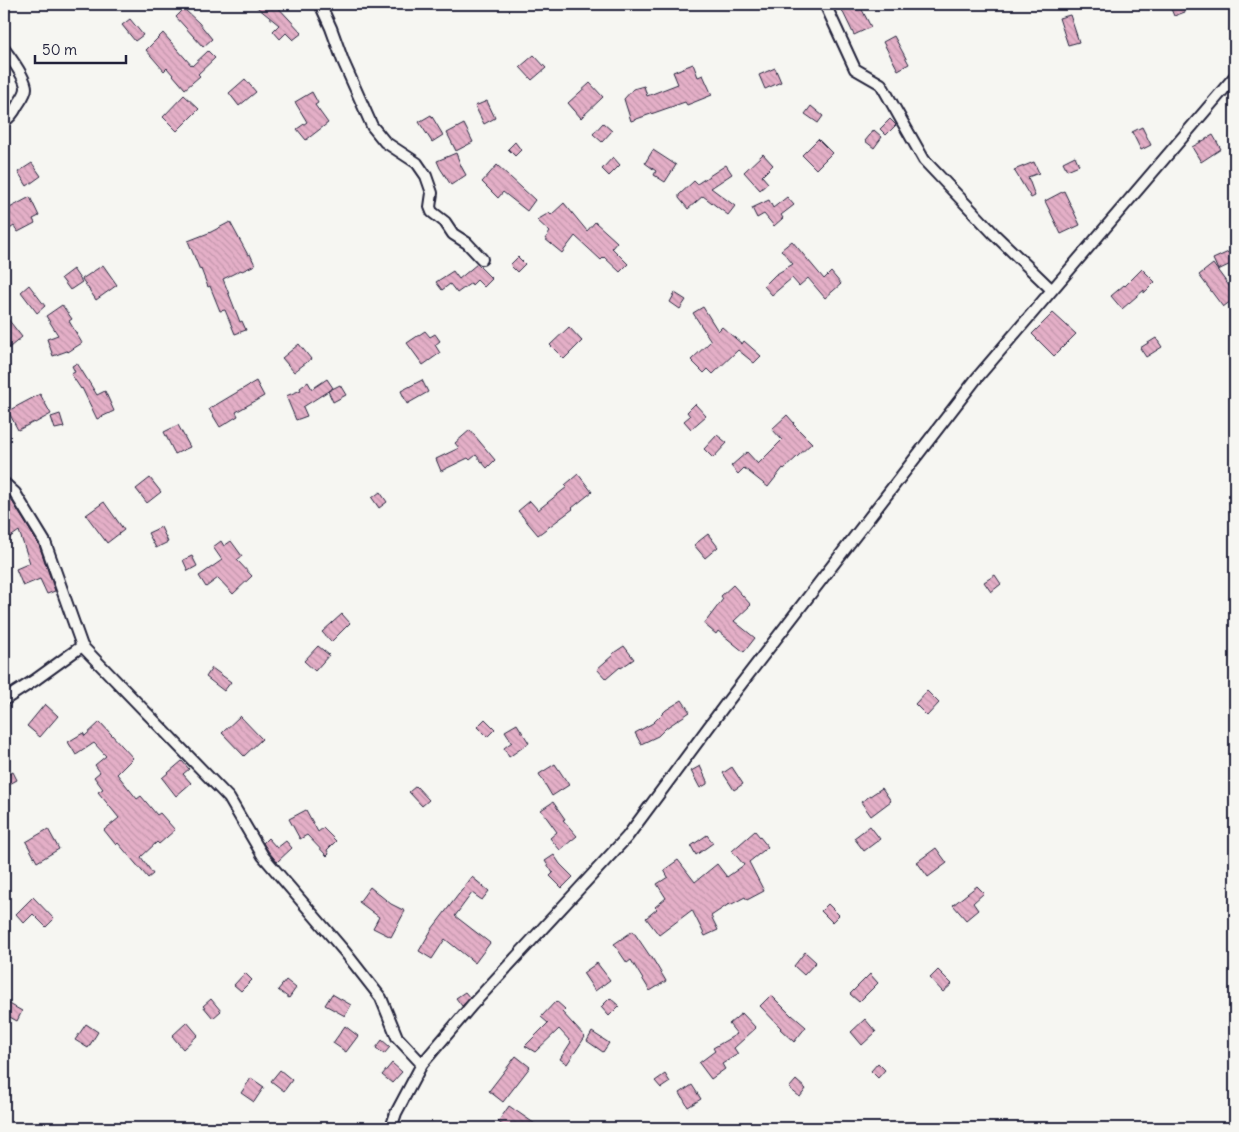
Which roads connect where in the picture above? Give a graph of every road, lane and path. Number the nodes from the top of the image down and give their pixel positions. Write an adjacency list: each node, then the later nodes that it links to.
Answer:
1 (320, 4): 6 (street)
2 (825, 4): 7 (street)
3 (4, 49): 5 (street)
4 (1235, 76): 7 (street)
5 (4, 121)
6 (482, 258)
7 (1052, 290): 11 (street)
8 (4, 483): 9 (street)
9 (82, 646): 10 (street); 11 (street)
10 (4, 700)
11 (422, 1064): 12 (street)
12 (391, 1128)

